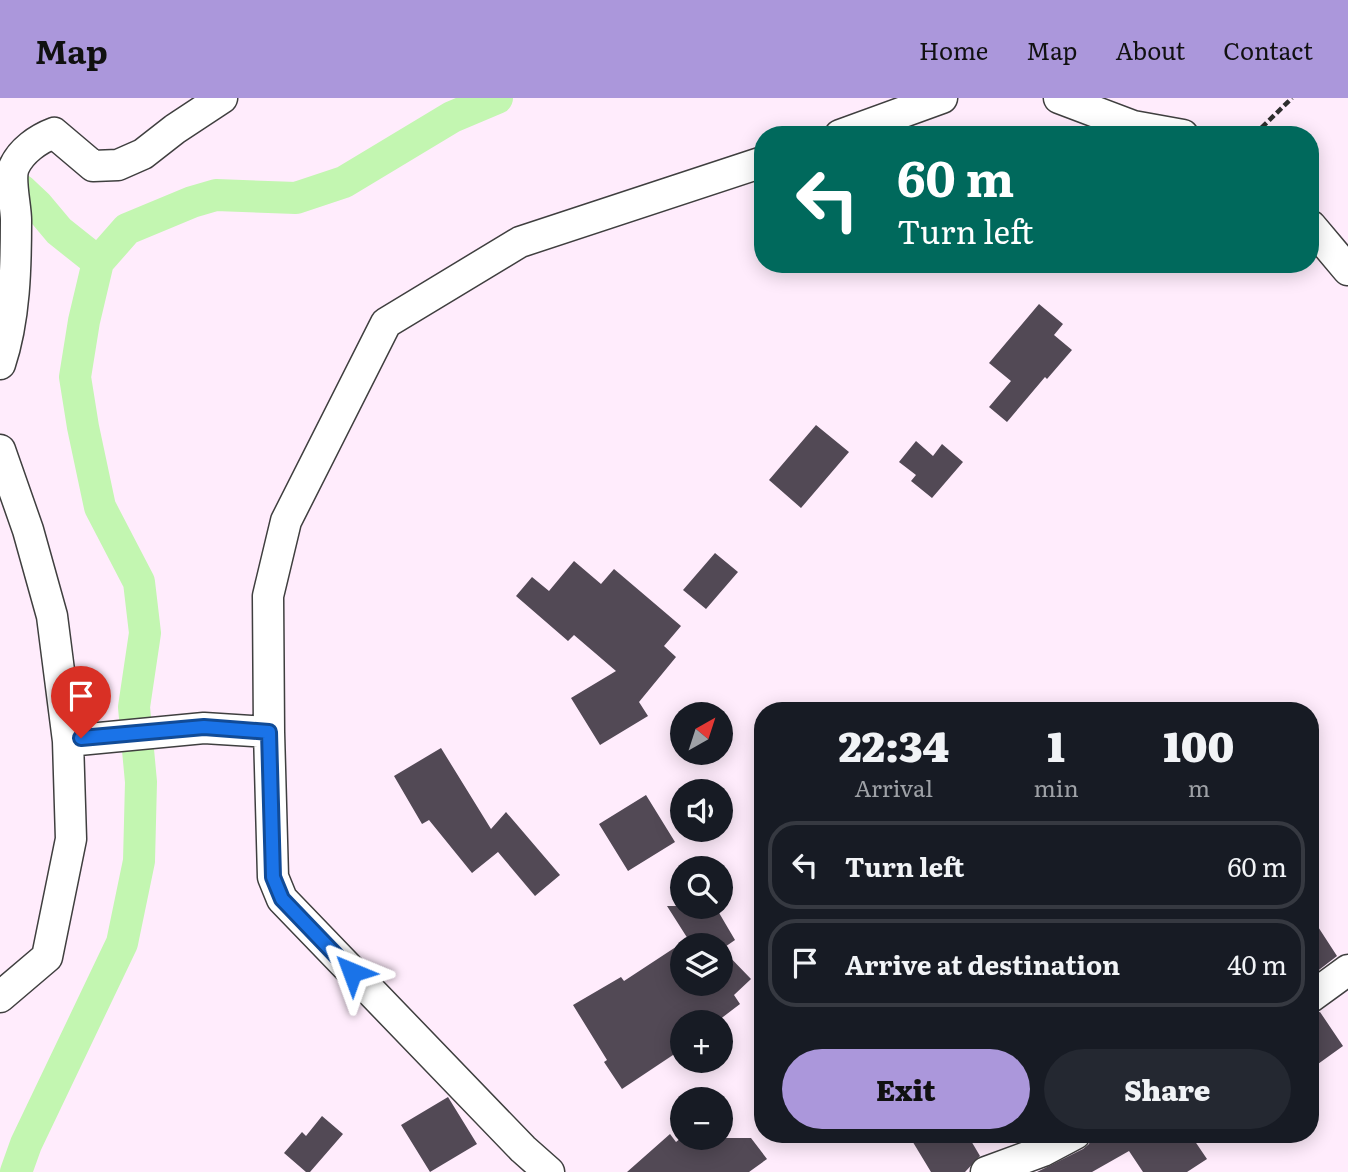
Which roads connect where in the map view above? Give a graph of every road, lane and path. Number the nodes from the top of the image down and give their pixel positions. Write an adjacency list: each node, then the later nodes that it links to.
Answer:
1 (222, 98): 11 (street)
2 (942, 98): 5 (street)
3 (1059, 98): 6 (street)
4 (1292, 98): 7 (path)
5 (864, 126)
6 (1138, 126)
7 (1263, 126)
8 (754, 165): 13 (street)
9 (1319, 236): 10 (street)
10 (1348, 270)
11 (0, 364)
12 (0, 450): 14 (street)
13 (269, 732): 14 (street); 19 (street)
14 (75, 739): 17 (street)
15 (1348, 970): 16 (street)
16 (1319, 991)
17 (0, 997)
18 (1058, 1143): 20 (street)
19 (549, 1172)
20 (986, 1172)

